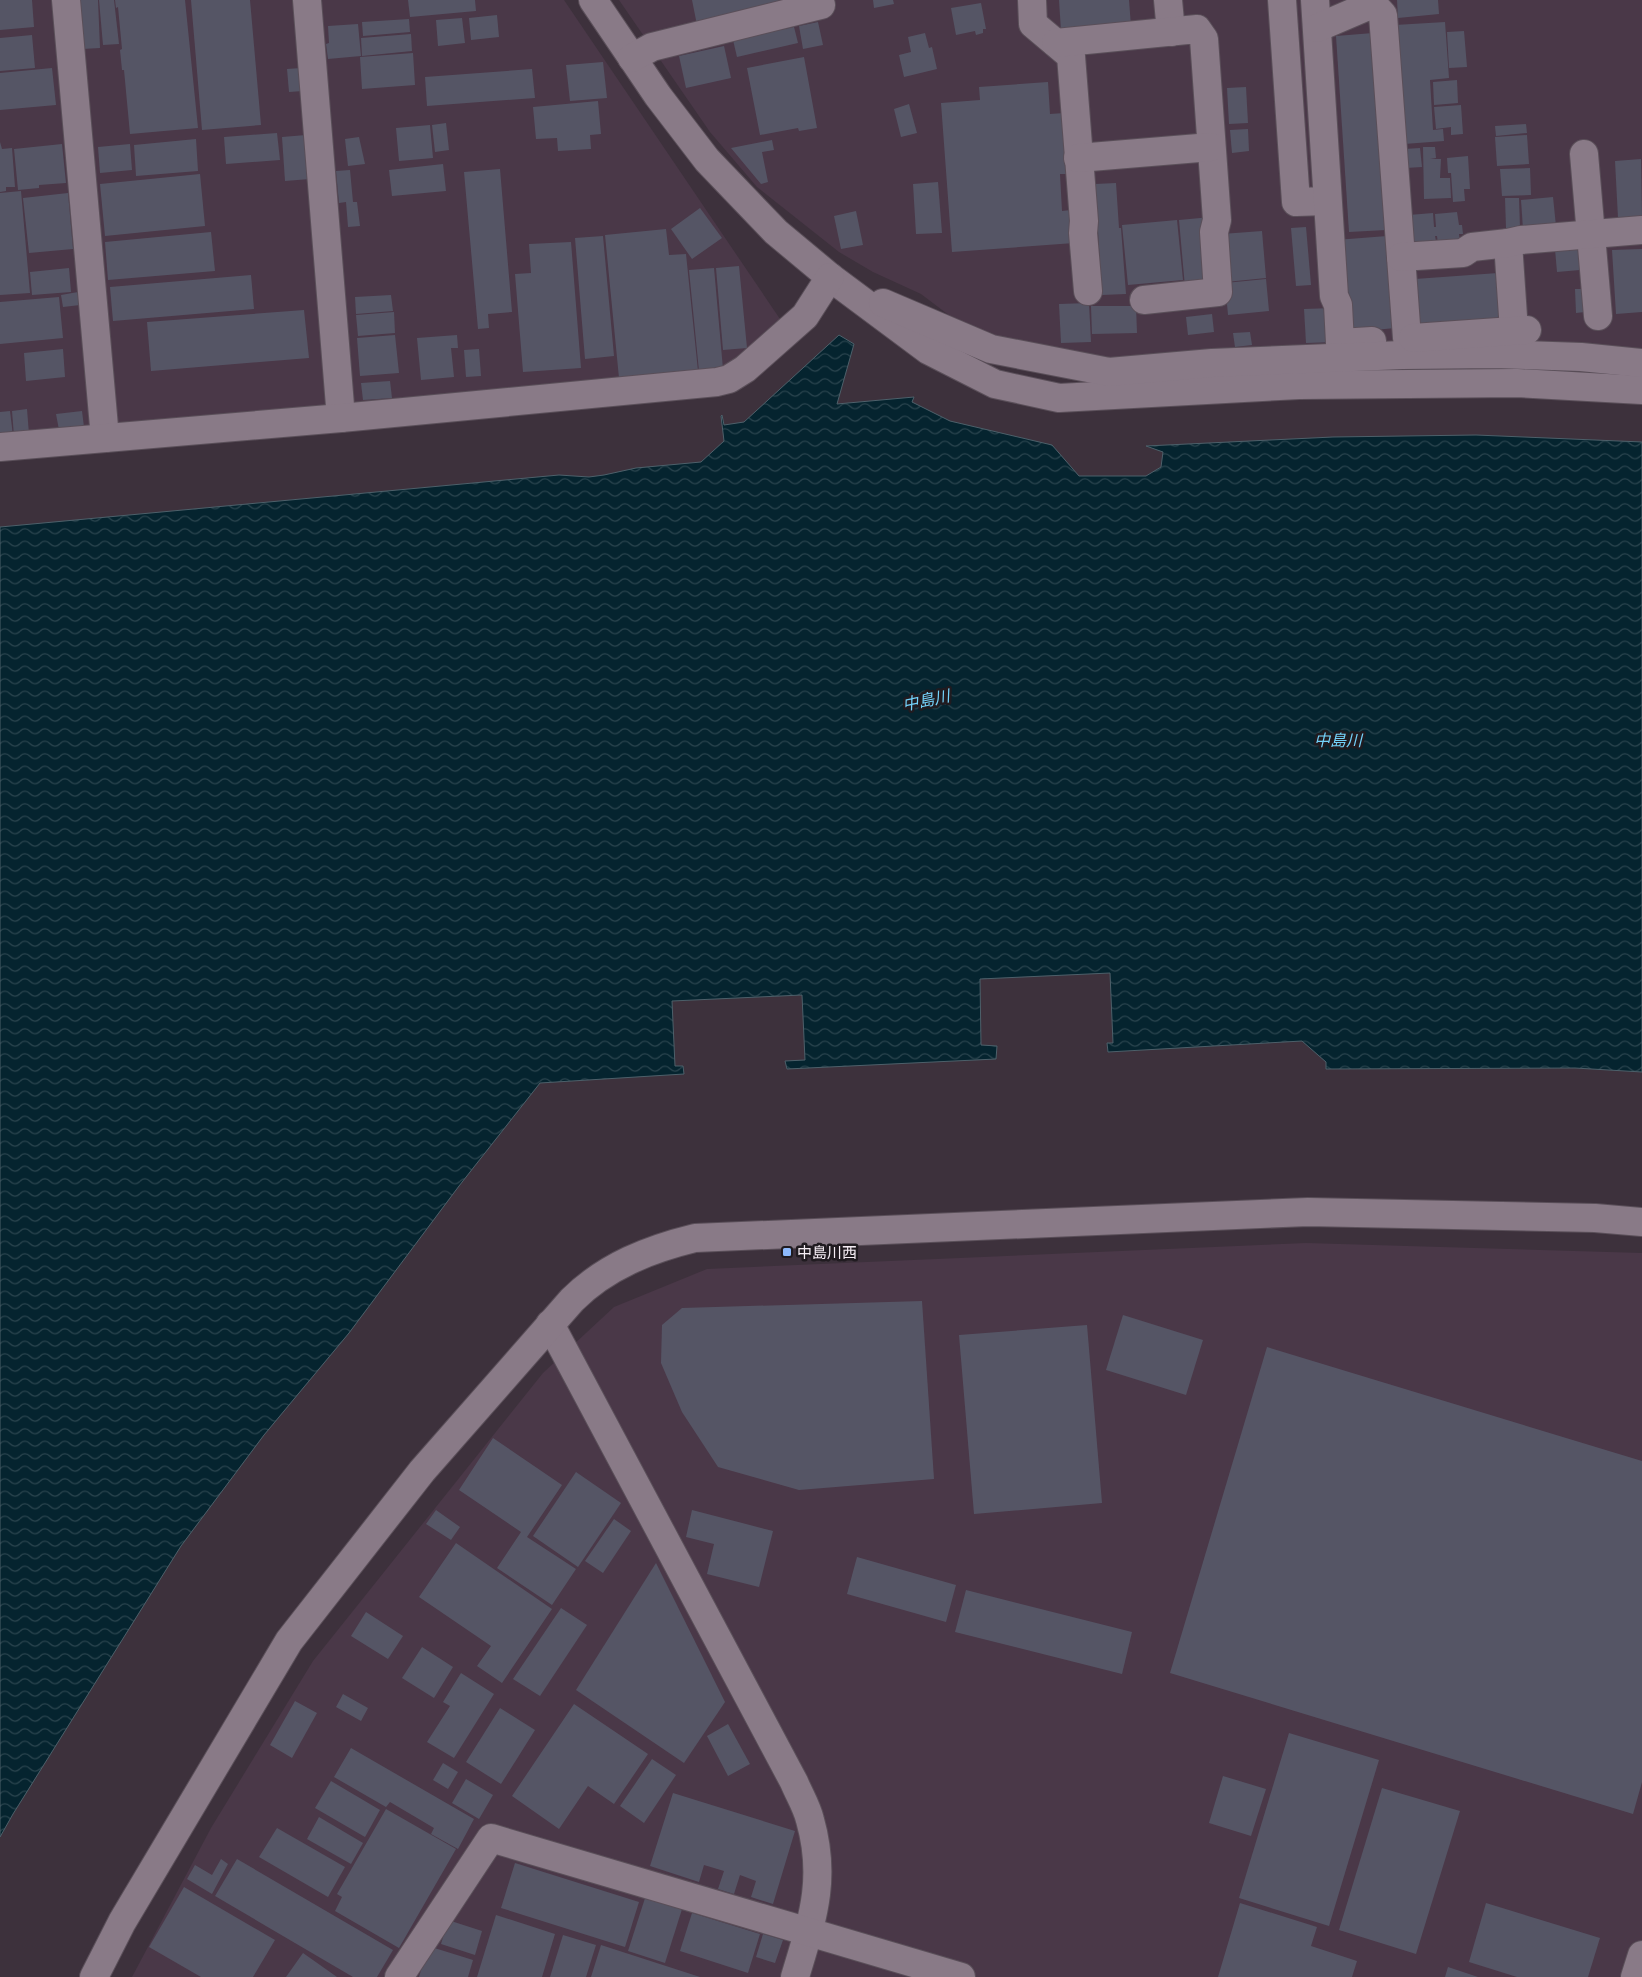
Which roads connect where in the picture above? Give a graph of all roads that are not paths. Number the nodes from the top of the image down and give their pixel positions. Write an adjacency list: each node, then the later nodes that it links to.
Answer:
1 (66, 0): 29 (street)
2 (307, 0): 28 (street)
3 (593, 0): 12 (street)
4 (1032, 0): 11 (street)
5 (1168, 0): 10 (street)
6 (1282, 0): 16 (street)
7 (1315, 0): 9 (street)
8 (821, 6): 12 (street)
9 (1316, 28): 16 (street); 20 (street)
10 (1171, 32): 11 (street); 13 (street)
11 (1056, 43): 15 (street)
12 (632, 58): 21 (street)
13 (1211, 147): 15 (street); 23 (street)
14 (1584, 154): 18 (street)
15 (1078, 158): 22 (street)
16 (1327, 201): 25 (street)
17 (1642, 230): 18 (street)
18 (1591, 234): 19 (street); 24 (street)
19 (1508, 243): 20 (street); 25 (street)
20 (1401, 257): 25 (street)
21 (830, 277): 26 (street); 27 (street); 28 (street)
22 (1088, 291)
23 (1144, 300)
24 (1598, 316)
25 (1407, 338)
26 (1642, 363)
27 (1642, 390)
28 (341, 418): 29 (street)
29 (105, 438): 30 (street)
30 (0, 447)
31 (1642, 1222): 32 (street)
32 (550, 1324): 33 (street); 35 (street)
33 (809, 1932): 36 (street); 37 (street); 38 (street)
34 (1642, 1955): 39 (street)
35 (94, 1977)
36 (399, 1977)
37 (795, 1977)
38 (961, 1977)
39 (1635, 1977)

